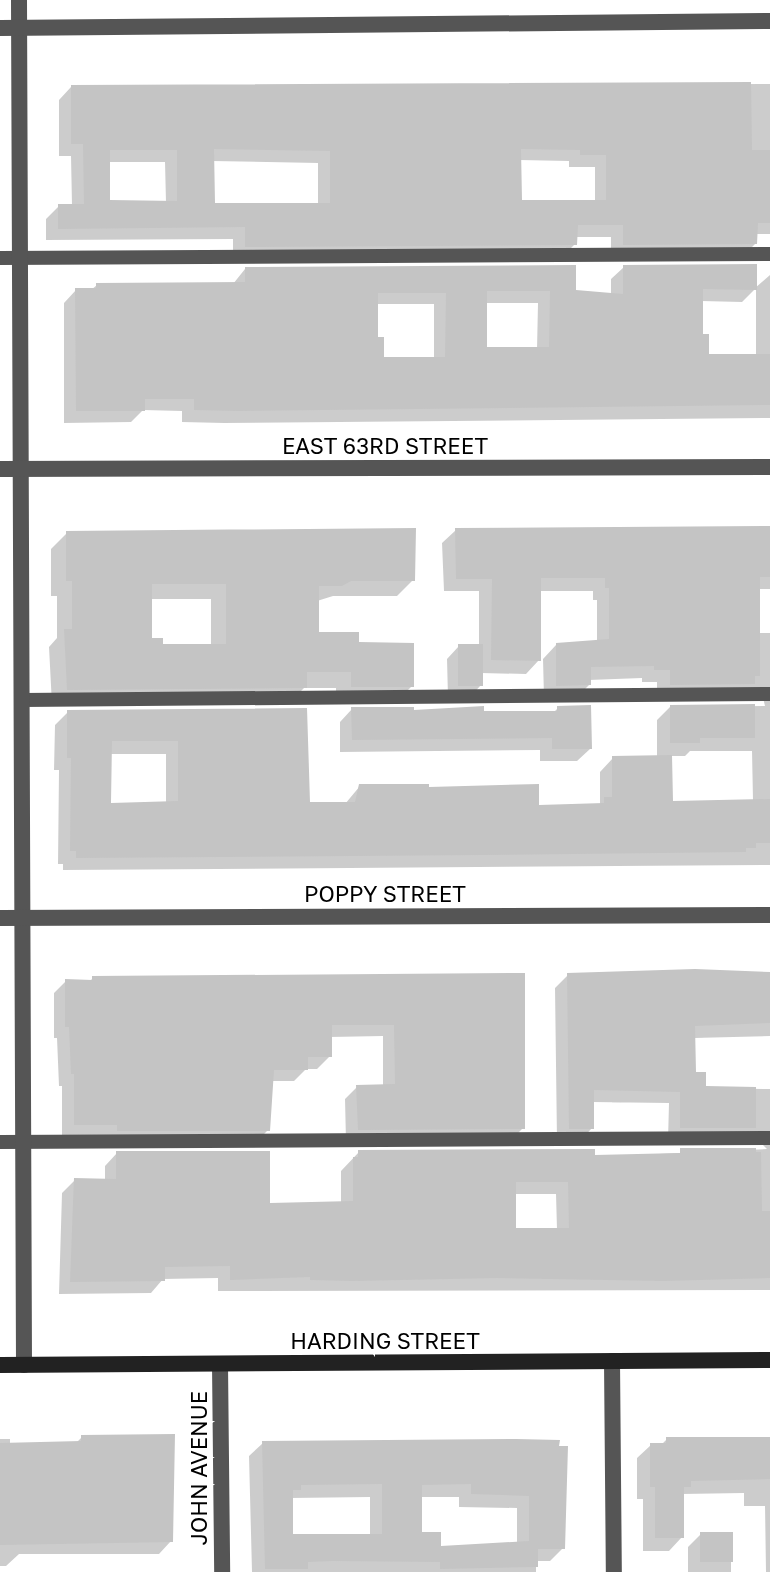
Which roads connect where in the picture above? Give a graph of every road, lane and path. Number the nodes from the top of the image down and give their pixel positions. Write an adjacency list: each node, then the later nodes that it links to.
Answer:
1 (19, 0): 4 (street)
2 (770, 21): 4 (street)
3 (0, 28): 4 (street)
4 (19, 28): 7 (street)
5 (770, 254): 7 (lane)
6 (0, 258): 7 (lane)
7 (20, 258): 10 (street)
8 (770, 467): 10 (street, EAST 63RD STREET)
9 (0, 469): 10 (street, EAST 63RD STREET)
10 (21, 469): 12 (street)
11 (770, 694): 12 (lane)
12 (22, 700): 15 (street)
13 (770, 915): 15 (street, POPPY STREET)
14 (0, 918): 15 (street, POPPY STREET)
15 (23, 918): 18 (street)
16 (770, 1138): 18 (lane)
17 (0, 1142): 18 (lane)
18 (24, 1142): 23 (street)
19 (770, 1360): 20 (street, HARDING STREET)
20 (612, 1361): 21 (street, HARDING STREET); 25 (street)
21 (220, 1364): 23 (street, HARDING STREET); 24 (street, JOHN AVENUE)
22 (0, 1365): 23 (street, HARDING STREET)
23 (24, 1365)
24 (222, 1572)
25 (614, 1572)

